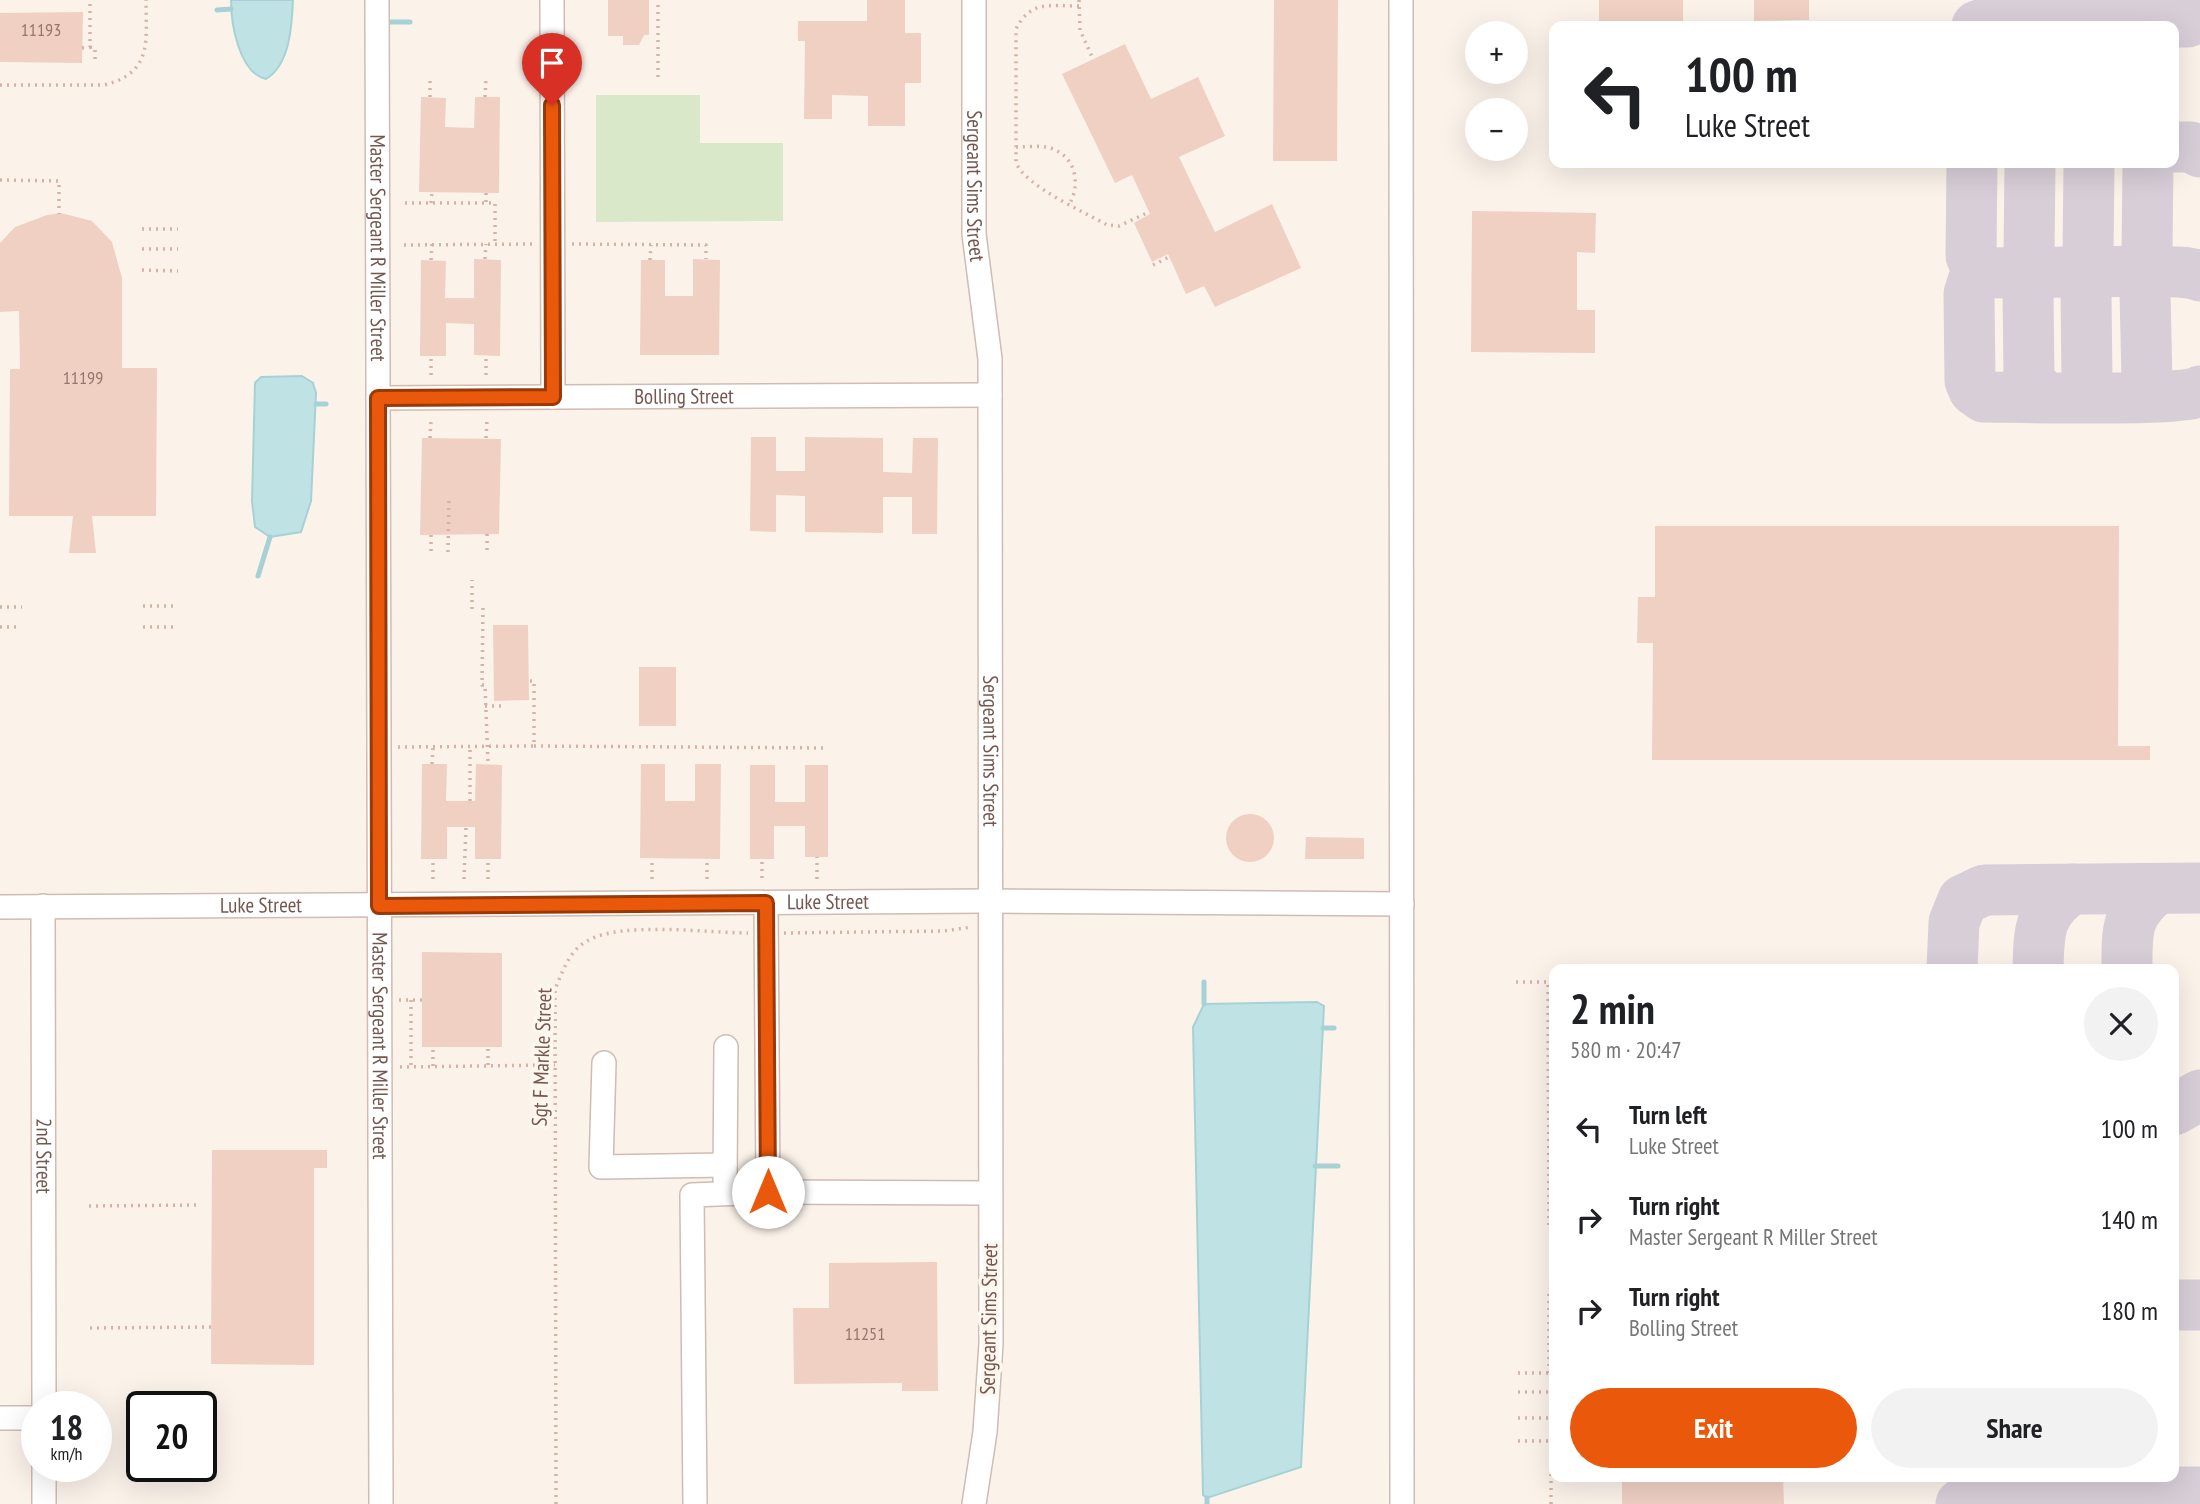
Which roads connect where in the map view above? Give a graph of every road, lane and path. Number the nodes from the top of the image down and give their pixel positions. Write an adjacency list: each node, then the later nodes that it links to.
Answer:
1 (90, 0): 9 (path)
2 (146, 0): 16 (path)
3 (377, 0): 52 (street, Master Sergeant R Miller Street)
4 (552, 0): 51 (street)
5 (658, 0): 13 (path)
6 (974, 0): 50 (street, Sergeant Sims Street)
7 (1401, 0): 102 (street)
8 (1079, 3): 11 (path); 19 (path)
9 (90, 47): 10 (path); 12 (path)
10 (82, 48)
11 (1093, 59)
12 (95, 60)
13 (658, 77)
14 (430, 80): 18 (path)
15 (486, 80): 17 (path)
16 (0, 85)
17 (485, 97)
18 (430, 98)
19 (1016, 147): 26 (path); 26 (path)
20 (0, 180): 28 (path)
21 (432, 192): 24 (path)
22 (486, 193): 25 (path)
23 (405, 203): 24 (path)
24 (431, 203): 25 (path)
25 (486, 203): 33 (path)
26 (1069, 204): 27 (path)
27 (1149, 212)
28 (59, 214)
29 (142, 229): 30 (path)
30 (178, 229)
31 (432, 244): 41 (path)
32 (486, 244): 39 (path)
33 (495, 244)
34 (651, 245): 42 (path)
35 (706, 245): 40 (path)
36 (142, 249): 37 (path)
37 (178, 249)
38 (1170, 257): 43 (path)
39 (485, 259)
40 (706, 259)
41 (431, 260)
42 (650, 260)
43 (1153, 265)
44 (142, 271): 45 (path)
45 (178, 271)
46 (431, 356): 48 (path)
47 (486, 356): 49 (path)
48 (431, 375)
49 (486, 375)
50 (990, 395): 51 (street, Bolling Street); 100 (street, Sergeant Sims Street)
51 (553, 397): 52 (street, Bolling Street)
52 (378, 398): 81 (street, Master Sergeant R Miller Street)
53 (487, 420): 56 (path)
54 (431, 421): 55 (path)
55 (430, 438)
56 (486, 438)
57 (449, 497): 61 (path)
58 (487, 534): 62 (path)
59 (432, 535): 60 (path)
60 (432, 552)
61 (449, 552)
62 (487, 552)
63 (472, 580): 69 (path)
64 (143, 606): 65 (path)
65 (177, 606)
66 (0, 607): 67 (path)
67 (22, 607)
68 (483, 608): 76 (path)
69 (472, 609)
70 (0, 627): 71 (path)
71 (22, 627)
72 (143, 627): 73 (path)
73 (177, 627)
74 (528, 681): 77 (path)
75 (501, 701): 76 (path)
76 (485, 706): 80 (path)
77 (534, 746): 80 (path); 82 (path)
78 (433, 747): 79 (path); 81 (path); 83 (path)
79 (470, 747): 80 (path); 85 (path)
80 (486, 747): 84 (path)
81 (379, 748): 104 (street, Master Sergeant R Miller Street)
82 (827, 748)
83 (432, 764)
84 (488, 764)
85 (470, 802)
86 (466, 827): 96 (path)
87 (817, 857): 99 (path)
88 (433, 859): 95 (path)
89 (488, 859): 97 (path)
90 (652, 859): 98 (path)
91 (707, 859): 93 (path)
92 (762, 859): 94 (path)
93 (707, 878)
94 (762, 878)
95 (433, 879)
96 (464, 879)
97 (488, 879)
98 (652, 879)
99 (817, 879)
100 (989, 901): 101 (street, Luke Street); 102 (street, Luke Street); 106 (street, Sergeant Sims Street)
101 (766, 903): 104 (street, Luke Street); 107 (street)
102 (1402, 904): 146 (street)
103 (43, 906): 104 (street, Luke Street); 105 (street, Luke Street); 130 (street, 2nd Street)
104 (379, 906): 118 (street, Master Sergeant R Miller Street)
105 (0, 907)
106 (989, 927): 107 (path, Sgt F Markle Street); 121 (street, Sergeant Sims Street)
107 (766, 933): 114 (path, Sgt F Markle Street); 120 (street)
108 (1516, 982): 125 (path)
109 (411, 1000): 115 (path)
110 (433, 1047): 116 (path)
111 (726, 1047): 119 (street)
112 (488, 1049): 117 (path)
113 (604, 1063): 119 (street)
114 (555, 1065): 117 (path); 143 (path, Sgt F Markle Street)
115 (411, 1066): 116 (path); 118 (path)
116 (433, 1066): 117 (path)
117 (488, 1066)
118 (380, 1067): 142 (street, Master Sergeant R Miller Street)
119 (725, 1165): 122 (street)
120 (768, 1192): 121 (street); 122 (street)
121 (990, 1193): 145 (street, Sergeant Sims Street)
122 (725, 1194): 144 (street)
123 (201, 1205): 124 (path)
124 (89, 1206)
125 (1549, 1225)
126 (211, 1327): 127 (path)
127 (90, 1328)
128 (1518, 1373): 129 (path)
129 (1549, 1373)
130 (44, 1391)
131 (1518, 1392): 132 (path)
132 (1549, 1392)
133 (0, 1418): 134 (street)
134 (21, 1418)
135 (1518, 1418): 136 (path)
136 (1549, 1418)
137 (1549, 1440): 138 (path)
138 (1518, 1441)
139 (44, 1482): 141 (street)
140 (1551, 1482): 147 (path)
141 (44, 1504)
142 (381, 1504)
143 (556, 1504)
144 (695, 1504)
145 (974, 1504)
146 (1402, 1504)
147 (1551, 1504)

